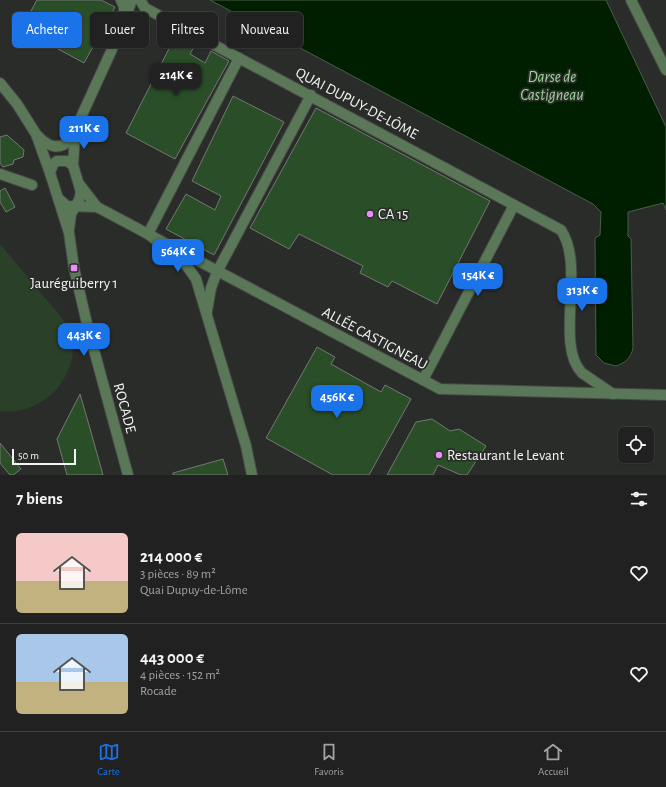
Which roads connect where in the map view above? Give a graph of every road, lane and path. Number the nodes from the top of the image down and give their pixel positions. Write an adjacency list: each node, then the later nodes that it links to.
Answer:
1 (121, 0): 4 (street)
2 (630, 0): 8 (street)
3 (136, 2): 5 (street); 7 (street, QUAI DUPUY-DE-LÔME)
4 (124, 12)
5 (129, 12)
6 (112, 48): 11 (street)
7 (239, 58): 10 (street, QUAI DUPUY-DE-LÔME); 23 (street)
8 (666, 70)
9 (0, 83): 12 (street)
10 (311, 95): 19 (street, QUAI DUPUY-DE-LÔME); 24 (street)
11 (75, 132): 12 (street); 13 (street)
12 (36, 134): 14 (street)
13 (73, 165): 14 (street); 17 (street)
14 (50, 173): 18 (street)
15 (0, 174): 16 (street)
16 (32, 185)
17 (80, 185): 20 (street); 21 (street)
18 (59, 199): 20 (street); 22 (street)
19 (514, 205): 26 (street); 27 (street, QUAI DUPUY-DE-LÔME)
20 (75, 206): 21 (street); 22 (street)
21 (96, 207): 23 (street, ALLÉE CASTIGNEAU)
22 (69, 232): 29 (street, ROCADE)
23 (148, 234): 24 (street, ALLÉE CASTIGNEAU); 25 (street)
24 (218, 271): 25 (street); 26 (street, ALLÉE CASTIGNEAU)
25 (206, 313): 30 (street)
26 (423, 380): 27 (street, ALLÉE CASTIGNEAU)
27 (614, 394): 28 (street, ALLÉE CASTIGNEAU)
28 (666, 395)
29 (128, 475)
30 (252, 475)

